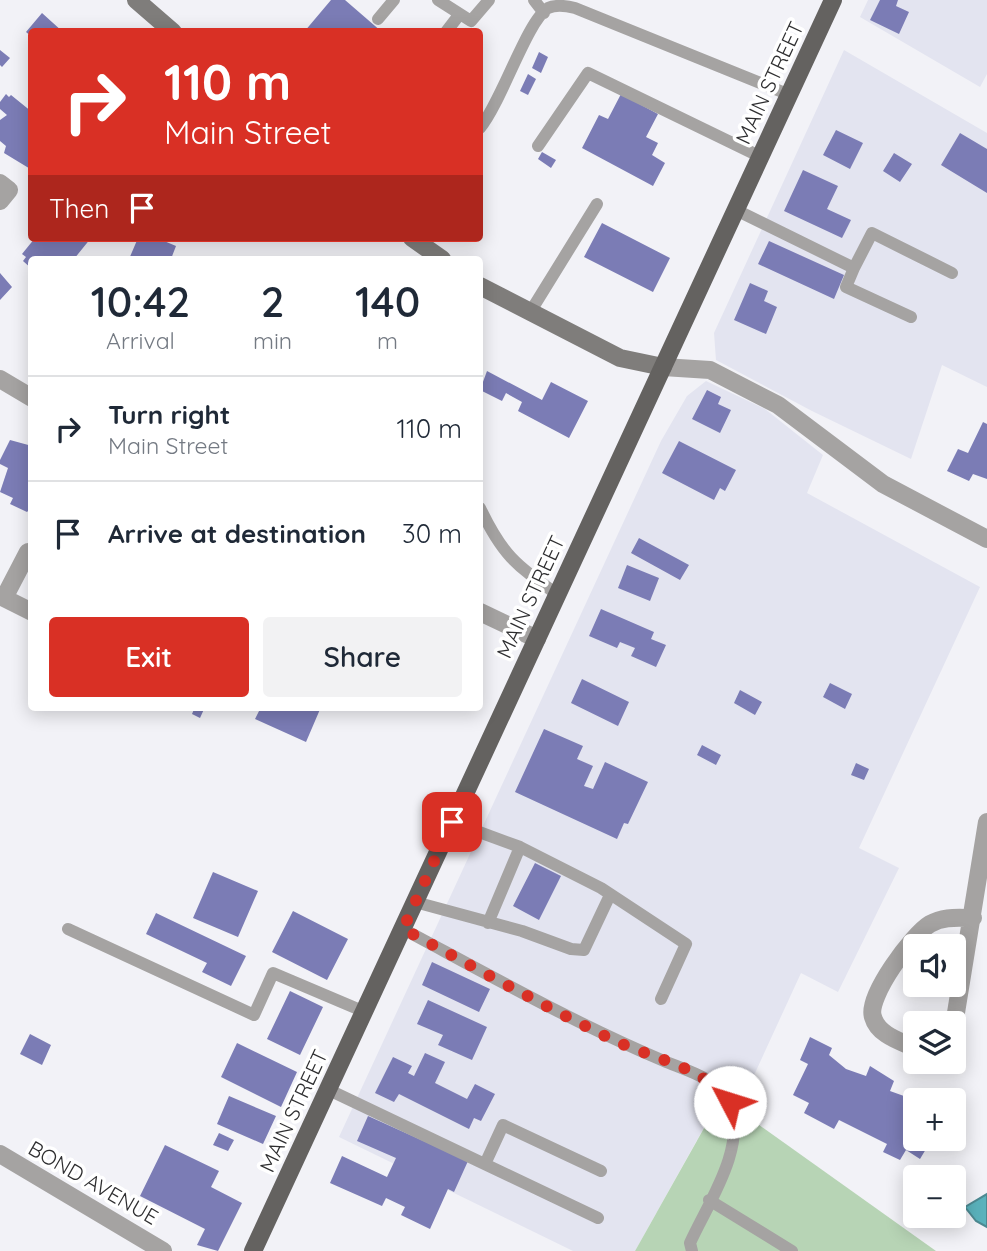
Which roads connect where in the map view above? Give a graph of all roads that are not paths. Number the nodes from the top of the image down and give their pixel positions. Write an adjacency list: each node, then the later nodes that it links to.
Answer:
1 (136, 0): 10 (street)
2 (394, 0): 9 (lane)
3 (438, 0): 8 (lane)
4 (489, 0): 8 (lane)
5 (534, 0): 7 (lane)
6 (834, 0): 12 (main road, MAIN STREET)
7 (544, 13): 12 (lane); 13 (lane)
8 (460, 15): 11 (lane)
9 (378, 19)
10 (168, 28)
11 (449, 28)
12 (790, 95): 15 (main road, MAIN STREET)
13 (483, 124)
14 (538, 146): 15 (lane)
15 (761, 158): 19 (main road, MAIN STREET)
16 (0, 183): 17 (street)
17 (0, 201)
18 (597, 204): 25 (lane)
19 (736, 210): 22 (lane); 27 (main road, MAIN STREET)
20 (418, 242): 21 (street)
21 (438, 256)
22 (854, 268): 23 (lane); 26 (lane)
23 (952, 273)
24 (483, 288): 25 (street)
25 (529, 314): 27 (street)
26 (911, 317)
27 (663, 367): 31 (street); 33 (main road, MAIN STREET)
28 (0, 379): 29 (street)
29 (28, 396)
30 (483, 514): 33 (lane)
31 (987, 539)
32 (28, 552): 34 (street)
33 (558, 595): 36 (main road, MAIN STREET)
34 (28, 610)
35 (483, 613): 36 (street)
36 (537, 639): 37 (main road, MAIN STREET)
37 (452, 822): 39 (lane); 41 (main road, MAIN STREET)
38 (987, 822): 42 (street)
39 (520, 847): 40 (lane); 43 (lane)
40 (610, 894): 43 (lane); 46 (lane)
41 (415, 902): 43 (lane); 45 (main road, MAIN STREET)
42 (972, 918): 47 (street); 49 (street)
43 (488, 923)
44 (68, 929): 48 (lane)
45 (403, 929): 48 (main road, MAIN STREET); 54 (lane)
46 (661, 999)
47 (956, 1011)
48 (365, 1012): 50 (main road, MAIN STREET)
49 (903, 1043)
50 (329, 1090): 52 (lane); 57 (main road, MAIN STREET)
51 (0, 1154): 56 (street, BOND AVENUE)
52 (485, 1164): 53 (lane); 55 (lane)
53 (601, 1171)
54 (709, 1199): 58 (lane); 59 (lane)
55 (598, 1218)
56 (163, 1251)
57 (253, 1251)
58 (692, 1251)
59 (792, 1251)

